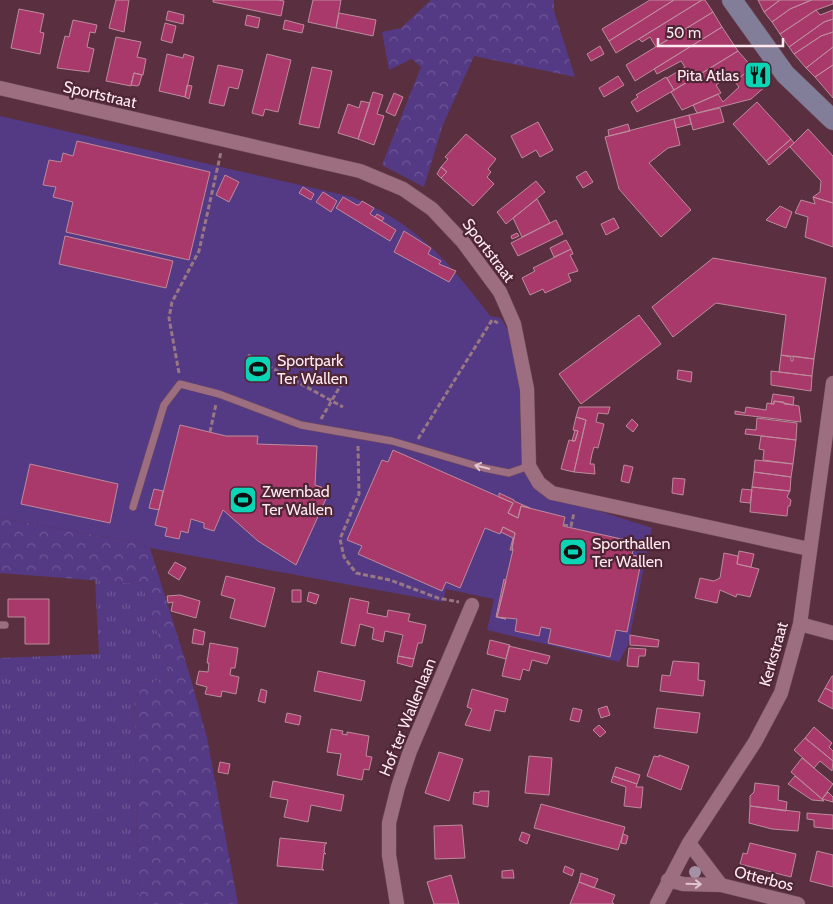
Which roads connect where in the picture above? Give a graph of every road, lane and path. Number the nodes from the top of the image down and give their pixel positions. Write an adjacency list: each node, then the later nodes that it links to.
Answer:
1 (732, 0): 3 (main road)
2 (0, 88): 4 (street, Sportstraat)
3 (833, 120)
4 (224, 140): 5 (street, Sportstraat); 9 (path)
5 (514, 324): 16 (path); 17 (street, Sportstraat)
6 (248, 356): 11 (path)
7 (344, 378): 11 (path)
8 (833, 383): 21 (street, Kerkstraat)
9 (180, 384): 10 (lane); 18 (lane)
10 (218, 394): 13 (lane); 14 (path)
11 (332, 401): 12 (path); 13 (path)
12 (343, 407)
13 (316, 428): 15 (lane)
14 (210, 432)
15 (358, 435): 16 (lane); 22 (path)
16 (416, 449): 17 (lane, one-way to 16)
17 (529, 466): 21 (street)
18 (134, 507)
19 (572, 522): 20 (path)
20 (563, 525)
21 (809, 549): 23 (street, Kerkstraat)
22 (472, 605): 28 (street, Hof ter Wallenlaan)
23 (800, 624): 24 (street); 25 (street, Kerkstraat)
24 (833, 632)
25 (689, 843): 26 (street, Kerkstraat); 27 (street, Otterbos)
26 (668, 880): 27 (street, Otterbos, one-way to 27); 29 (street, Kerkstraat)
27 (721, 885): 30 (street, Otterbos)
28 (397, 904)
29 (657, 904)
30 (798, 904)

